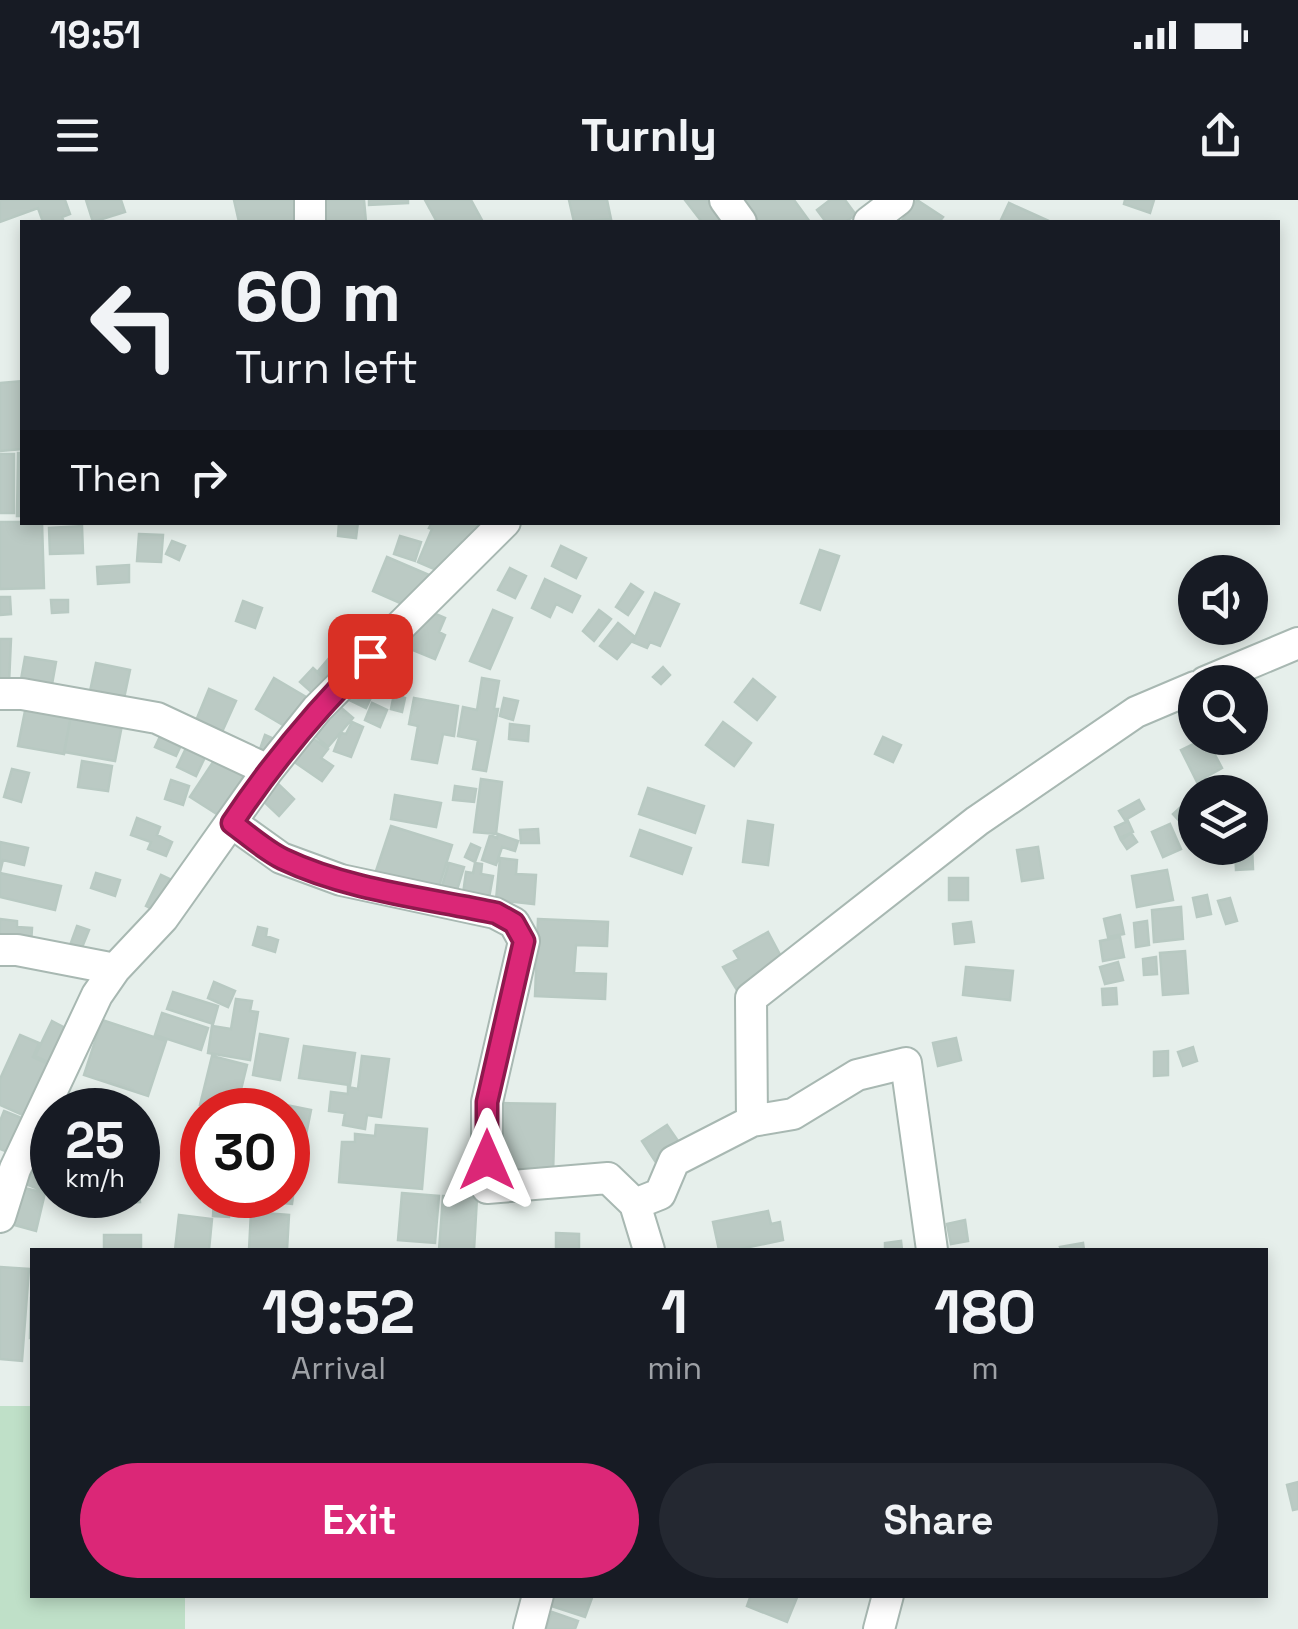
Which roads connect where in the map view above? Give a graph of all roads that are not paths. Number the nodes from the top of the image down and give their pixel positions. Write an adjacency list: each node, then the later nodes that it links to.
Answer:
1 (898, 200): 2 (street)
2 (872, 220)
3 (502, 525): 8 (street)
4 (1298, 643): 5 (street)
5 (1246, 665)
6 (0, 694): 8 (street)
7 (1178, 694): 12 (street)
8 (268, 770): 9 (street)
9 (232, 823): 11 (street); 13 (street)
10 (0, 950): 11 (street)
11 (115, 969): 14 (street)
12 (752, 1120): 13 (street); 16 (street)
13 (635, 1204): 15 (street)
14 (0, 1217)
15 (648, 1248)
16 (932, 1248)
17 (537, 1598): 19 (street)
18 (887, 1598): 20 (street)
19 (530, 1629)
20 (879, 1629)

